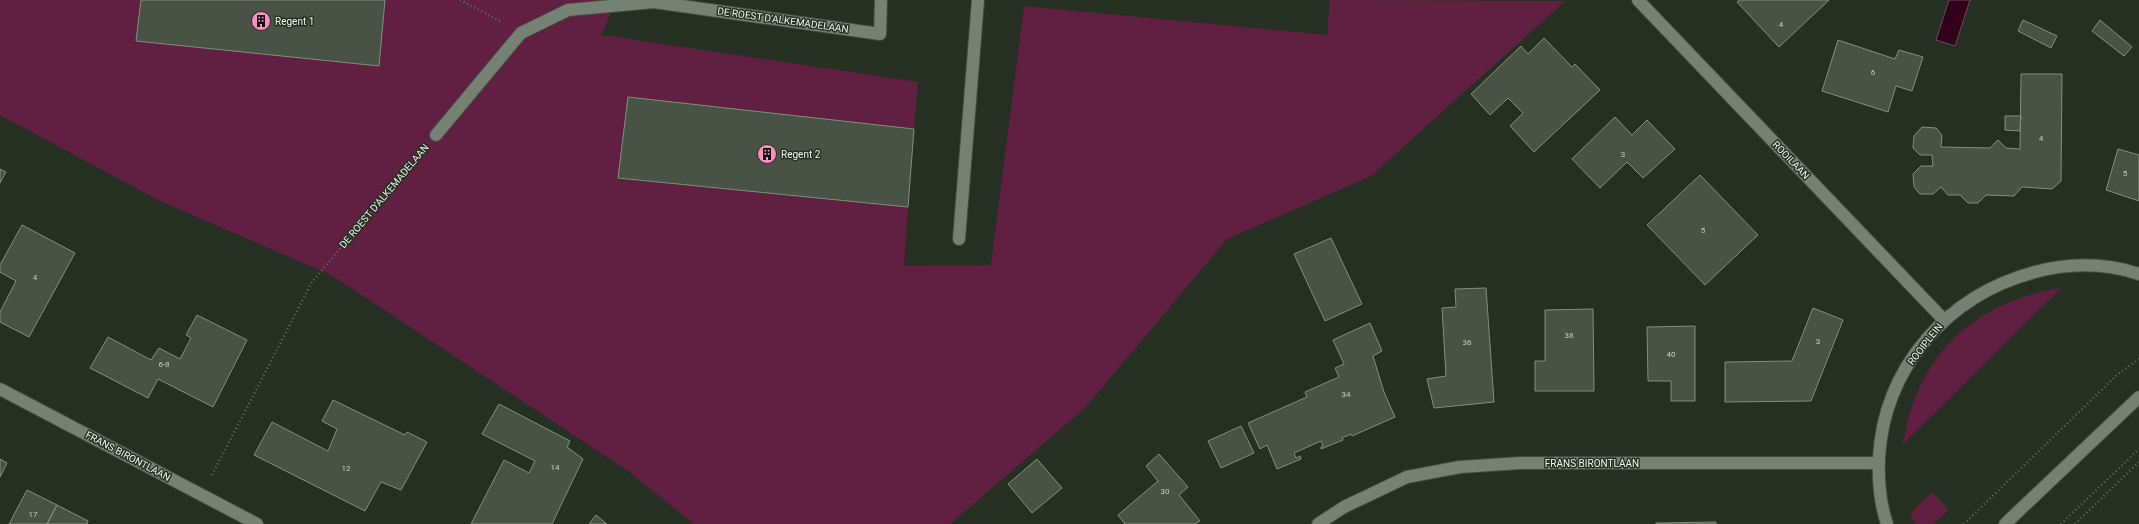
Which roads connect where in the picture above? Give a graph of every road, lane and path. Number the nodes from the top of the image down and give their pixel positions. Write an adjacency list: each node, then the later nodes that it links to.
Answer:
1 (460, 0): 6 (path)
2 (881, 0): 5 (street, DE ROEST D'ALKEMADELAAN)
3 (978, 0): 8 (street)
4 (1638, 0): 10 (street, ROOILAAN)
5 (655, 1): 6 (street, DE ROEST D'ALKEMADELAAN)
6 (522, 33): 7 (street, DE ROEST D'ALKEMADELAAN)
7 (436, 135): 17 (path, DE ROEST D'ALKEMADELAAN)
8 (959, 239)
9 (2139, 274): 10 (street, ROOIPLEIN)
10 (1944, 320): 15 (street, ROOIPLEIN)
11 (2139, 359): 21 (path)
12 (0, 389): 17 (street, FRANS BIRONTLAAN)
13 (2139, 397): 22 (street)
14 (2139, 449): 23 (path)
15 (1879, 462): 19 (street, FRANS BIRONTLAAN); 20 (street, ROOIPLEIN)
16 (2139, 462): 24 (path)
17 (202, 495): 18 (street, FRANS BIRONTLAAN)
18 (257, 524)
19 (1318, 524)
20 (1887, 524)
21 (1964, 524)
22 (2005, 524)
23 (2061, 524)
24 (2075, 524)

